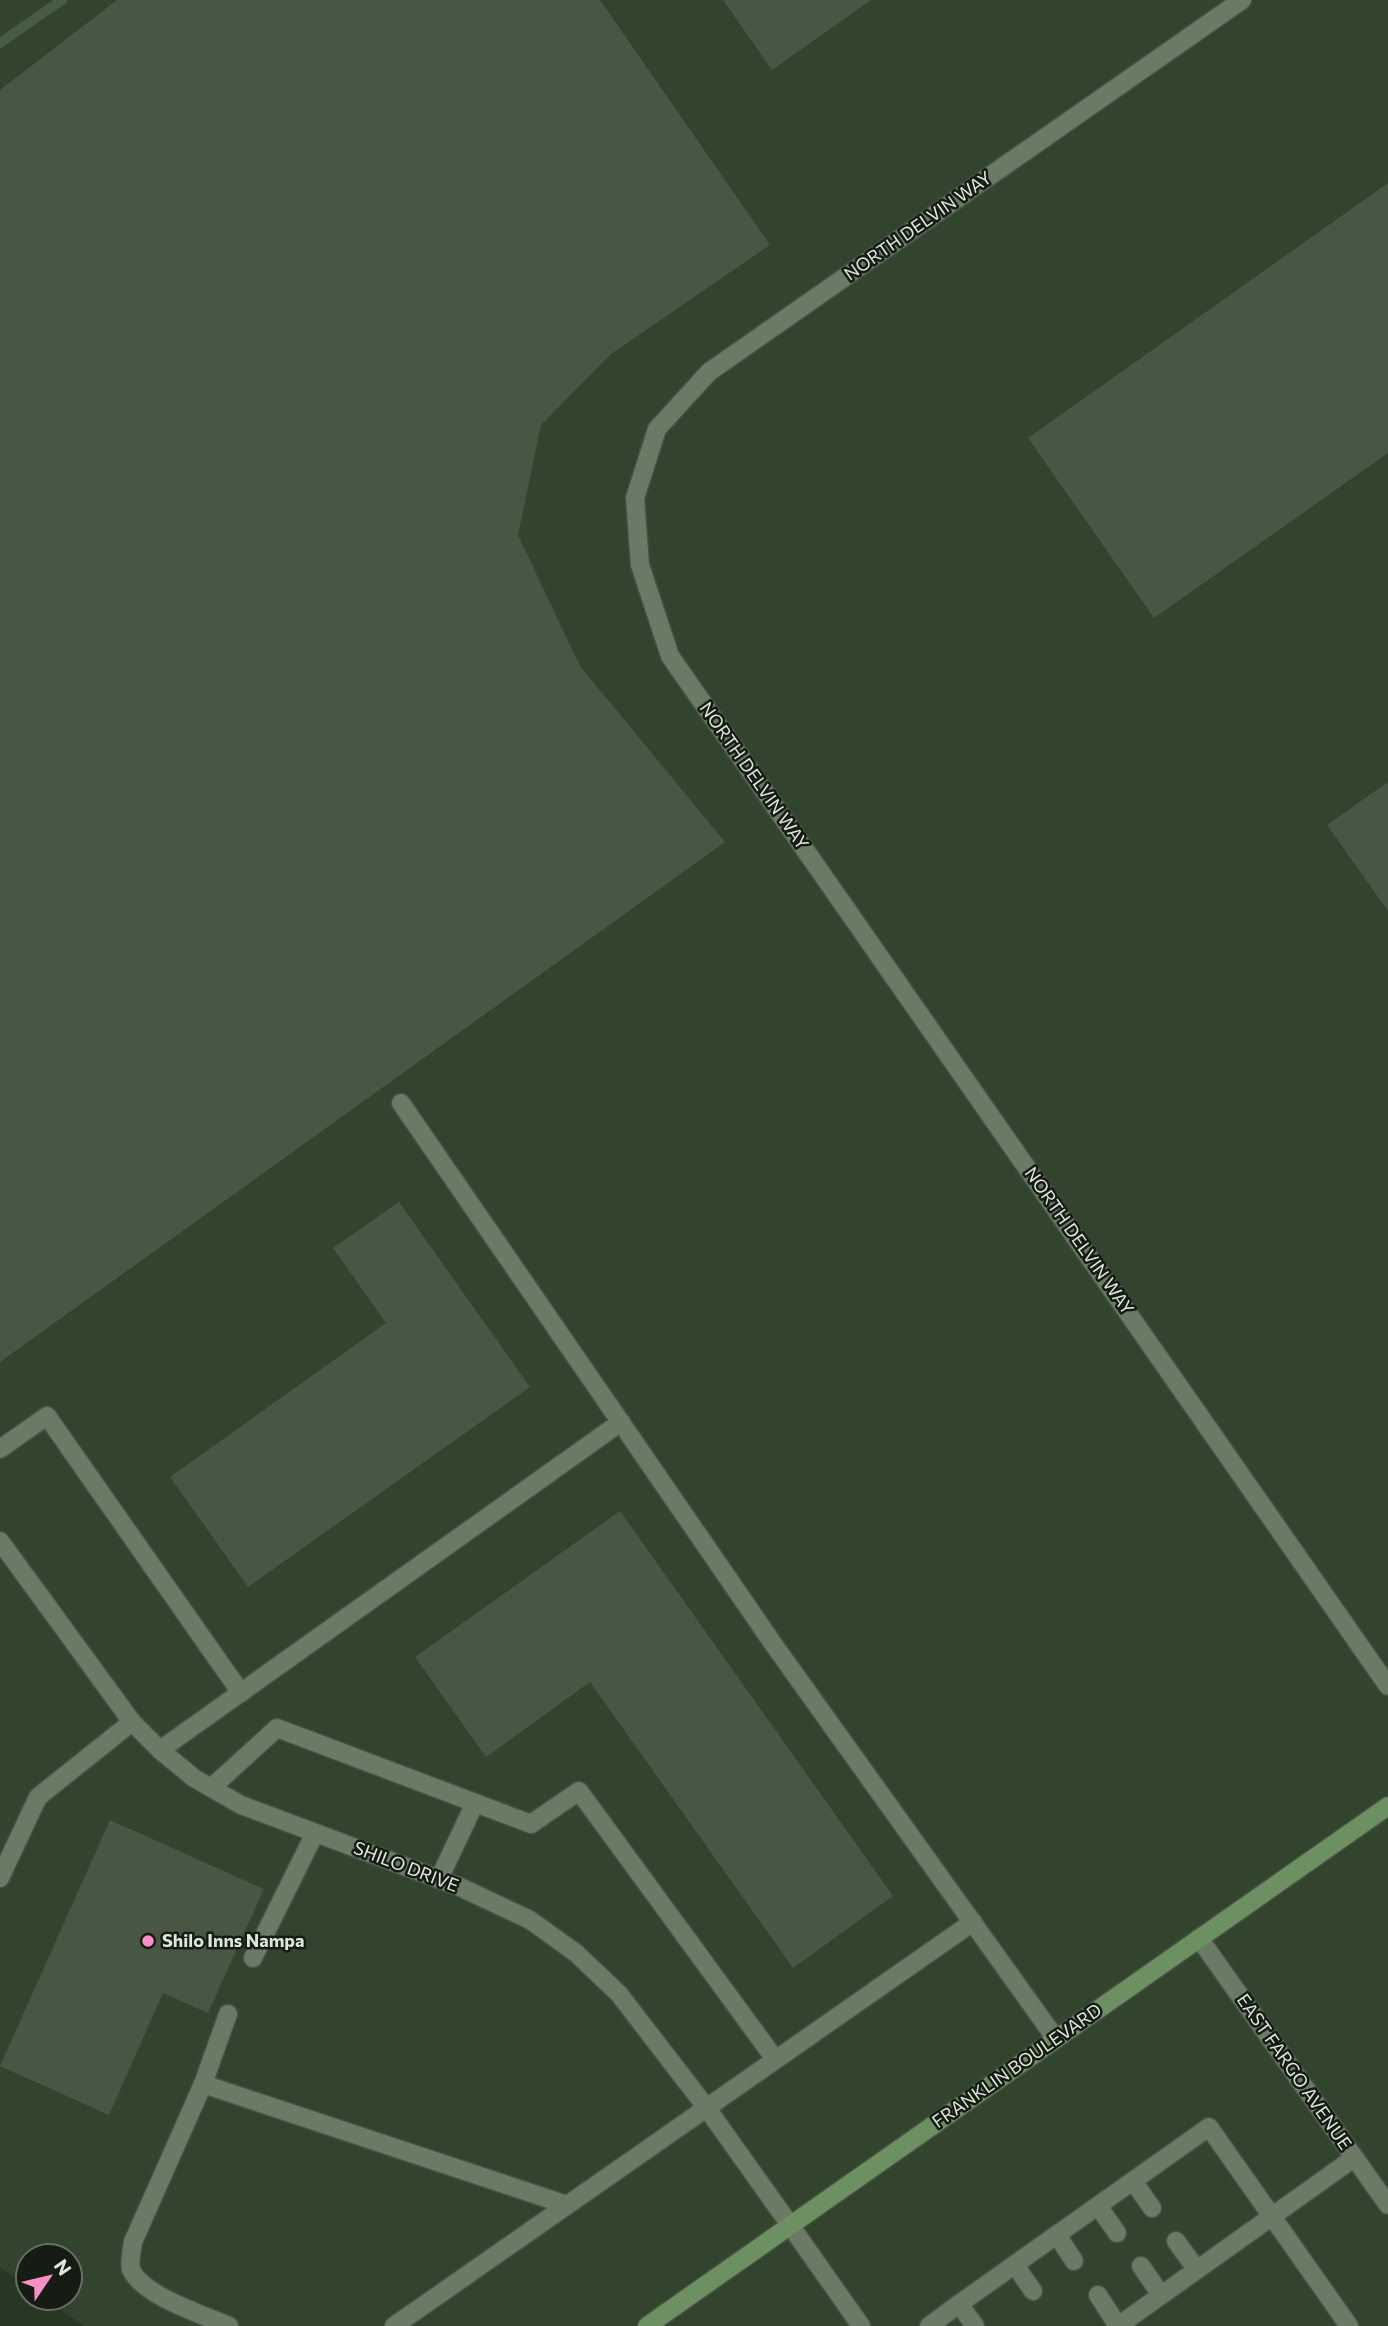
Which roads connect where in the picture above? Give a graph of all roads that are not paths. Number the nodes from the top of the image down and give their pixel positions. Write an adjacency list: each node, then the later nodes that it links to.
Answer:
1 (1242, 0): 6 (street, NORTH DELVIN WAY)
2 (401, 1103): 3 (street)
3 (621, 1422): 7 (street); 16 (street)
4 (0, 1449): 7 (street)
5 (0, 1542): 8 (street, SHILO DRIVE)
6 (1388, 1686)
7 (241, 1693): 9 (street)
8 (132, 1722): 9 (street, SHILO DRIVE); 14 (street)
9 (160, 1751): 10 (street, SHILO DRIVE)
10 (211, 1788): 11 (street); 13 (street, SHILO DRIVE)
11 (475, 1803): 15 (street); 21 (street)
12 (1388, 1807): 17 (main road, FRANKLIN BOULEVARD)
13 (315, 1833): 15 (street, SHILO DRIVE); 18 (street)
14 (0, 1878)
15 (439, 1879): 23 (street, SHILO DRIVE)
16 (973, 1922): 20 (street); 21 (street)
17 (1199, 1938): 20 (main road, FRANKLIN BOULEVARD); 24 (street, EAST FARGO AVENUE)
18 (253, 1958)
19 (228, 2014): 22 (street)
20 (1056, 2039): 31 (main road, FRANKLIN BOULEVARD)
21 (775, 2059): 23 (street)
22 (203, 2084): 26 (street); 43 (street)
23 (706, 2107): 26 (street); 31 (street, SHILO DRIVE)
24 (1354, 2158): 28 (street, EAST FARGO AVENUE); 30 (street)
25 (1133, 2181): 27 (street); 29 (street); 30 (street)
26 (567, 2206): 44 (street)
27 (1098, 2206): 32 (street); 33 (street)
28 (1388, 2206)
29 (1152, 2208)
30 (1273, 2216): 38 (street); 50 (street)
31 (790, 2225): 45 (main road, FRANKLIN BOULEVARD); 46 (street, SHILO DRIVE)
32 (1117, 2233)
33 (1057, 2235): 35 (street); 36 (street)
34 (1176, 2241): 38 (street)
35 (1074, 2261)
36 (1015, 2264): 39 (street); 42 (street)
37 (1141, 2266): 41 (street)
38 (1197, 2270): 41 (street)
39 (1033, 2291)
40 (1098, 2295): 49 (street)
41 (1161, 2295): 49 (street)
42 (959, 2304): 47 (street); 48 (street)
43 (229, 2326)
44 (394, 2326)
45 (647, 2326)
46 (861, 2326)
47 (929, 2326)
48 (975, 2326)
49 (1118, 2326)
50 (1349, 2326)

